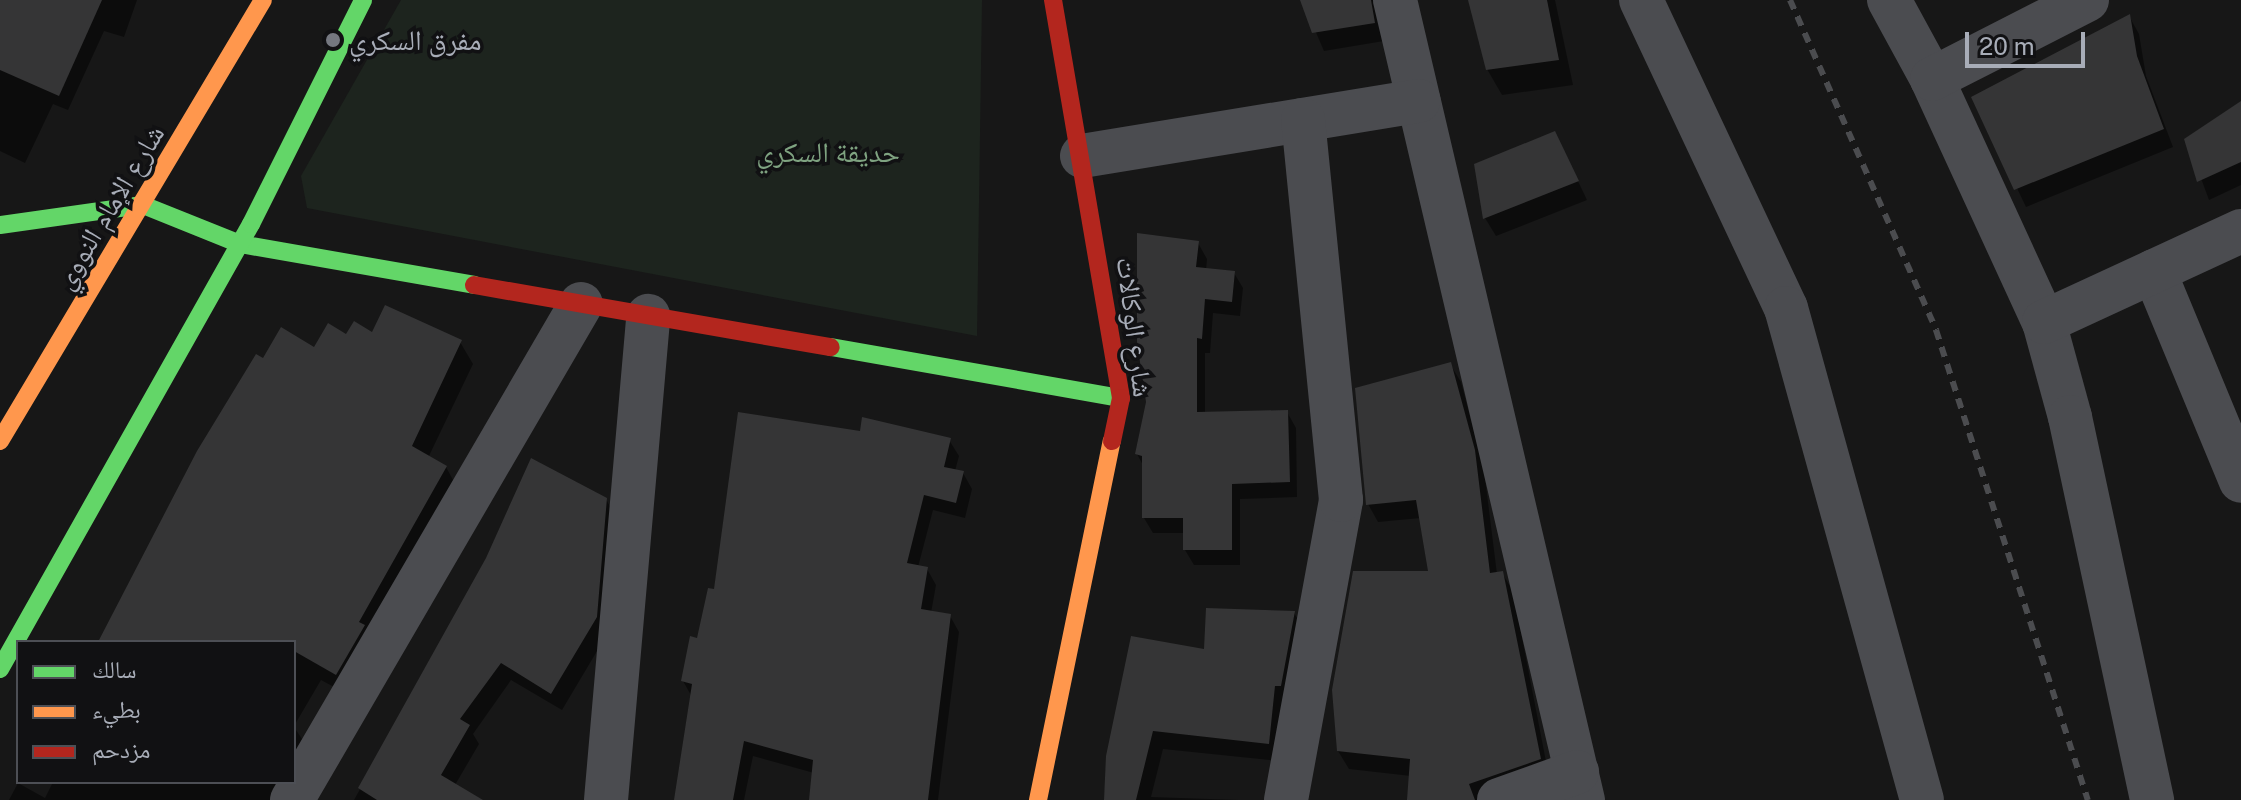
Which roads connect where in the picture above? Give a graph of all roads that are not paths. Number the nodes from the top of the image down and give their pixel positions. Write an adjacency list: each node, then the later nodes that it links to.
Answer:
1 (263, 0): 12 (street, شارع الإمام النووي)
2 (363, 0): 15 (street)
3 (1053, 0): 11 (street, شارع الوكالات)
4 (1395, 0): 9 (street)
5 (1641, 0): 32 (street)
6 (1889, 0): 8 (street)
7 (2087, 0): 8 (street)
8 (1932, 79): 19 (street)
9 (1419, 101): 10 (street); 26 (street)
10 (1303, 120): 11 (street); 30 (street)
11 (1082, 156): 20 (street, شارع الوكالات)
12 (143, 205): 13 (street); 15 (street); 21 (street, شارع الإمام النووي)
13 (0, 225)
14 (2241, 231): 16 (street)
15 (240, 244): 17 (street); 23 (street)
16 (2154, 271): 19 (street); 22 (street)
17 (581, 304): 18 (street); 27 (street)
18 (648, 316): 20 (street); 28 (street)
19 (2044, 322): 33 (street)
20 (1121, 398): 29 (street, شارع الوكالات)
21 (0, 441)
22 (2241, 481)
23 (16, 640)
24 (16, 641): 25 (street)
25 (0, 669)
26 (1580, 786): 31 (street)
27 (292, 800)
28 (606, 800)
29 (1038, 800)
30 (1286, 800)
31 (1499, 800)
32 (1922, 800)
33 (2152, 800)

